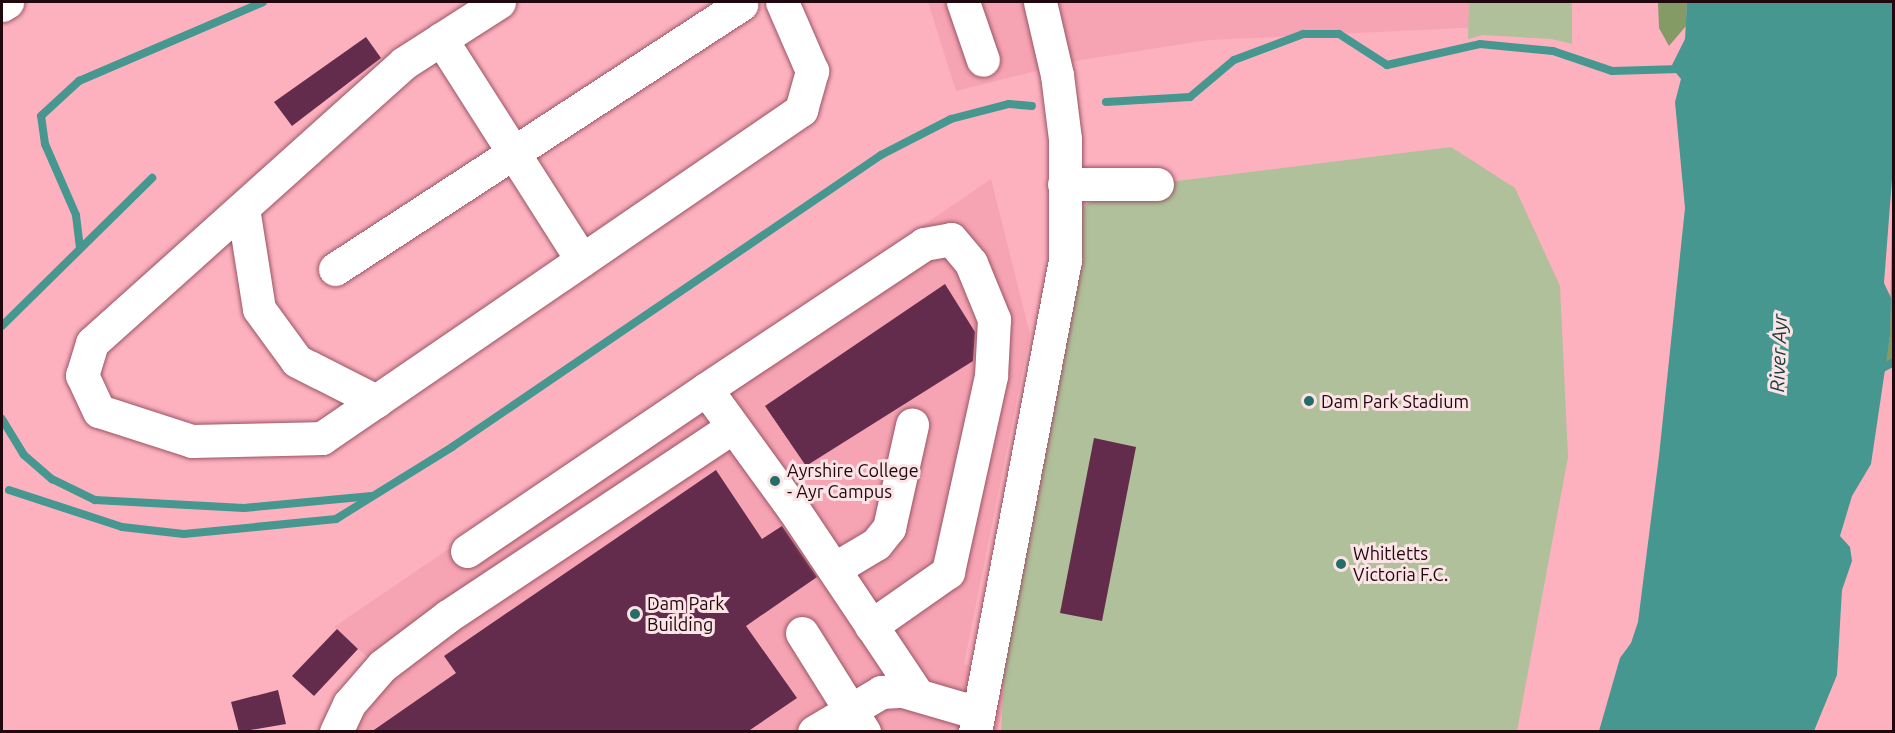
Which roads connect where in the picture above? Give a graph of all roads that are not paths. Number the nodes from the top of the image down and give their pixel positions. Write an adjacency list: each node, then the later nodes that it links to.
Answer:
1 (7, 2): 7 (street)
2 (499, 2): 8 (street)
3 (782, 2): 14 (street)
4 (963, 2): 9 (street)
5 (1040, 2): 11 (street)
6 (741, 4): 10 (street)
7 (2, 5)
8 (441, 39): 10 (street); 13 (street)
9 (983, 60)
10 (515, 154): 14 (street); 15 (street)
11 (1064, 184): 12 (street); 26 (street)
12 (1157, 184)
13 (243, 208): 17 (street); 17 (street)
14 (582, 260): 17 (street)
15 (335, 269)
16 (706, 388): 19 (street); 20 (street); 22 (street)
17 (376, 401)
18 (912, 425): 21 (street)
19 (732, 427): 21 (street); 27 (street)
20 (467, 550)
21 (834, 569): 22 (street)
22 (871, 626): 24 (street)
23 (802, 633): 25 (street)
24 (916, 694): 25 (street); 26 (street)
25 (857, 720): 28 (street)
26 (977, 722)
27 (336, 732)
28 (814, 732)

